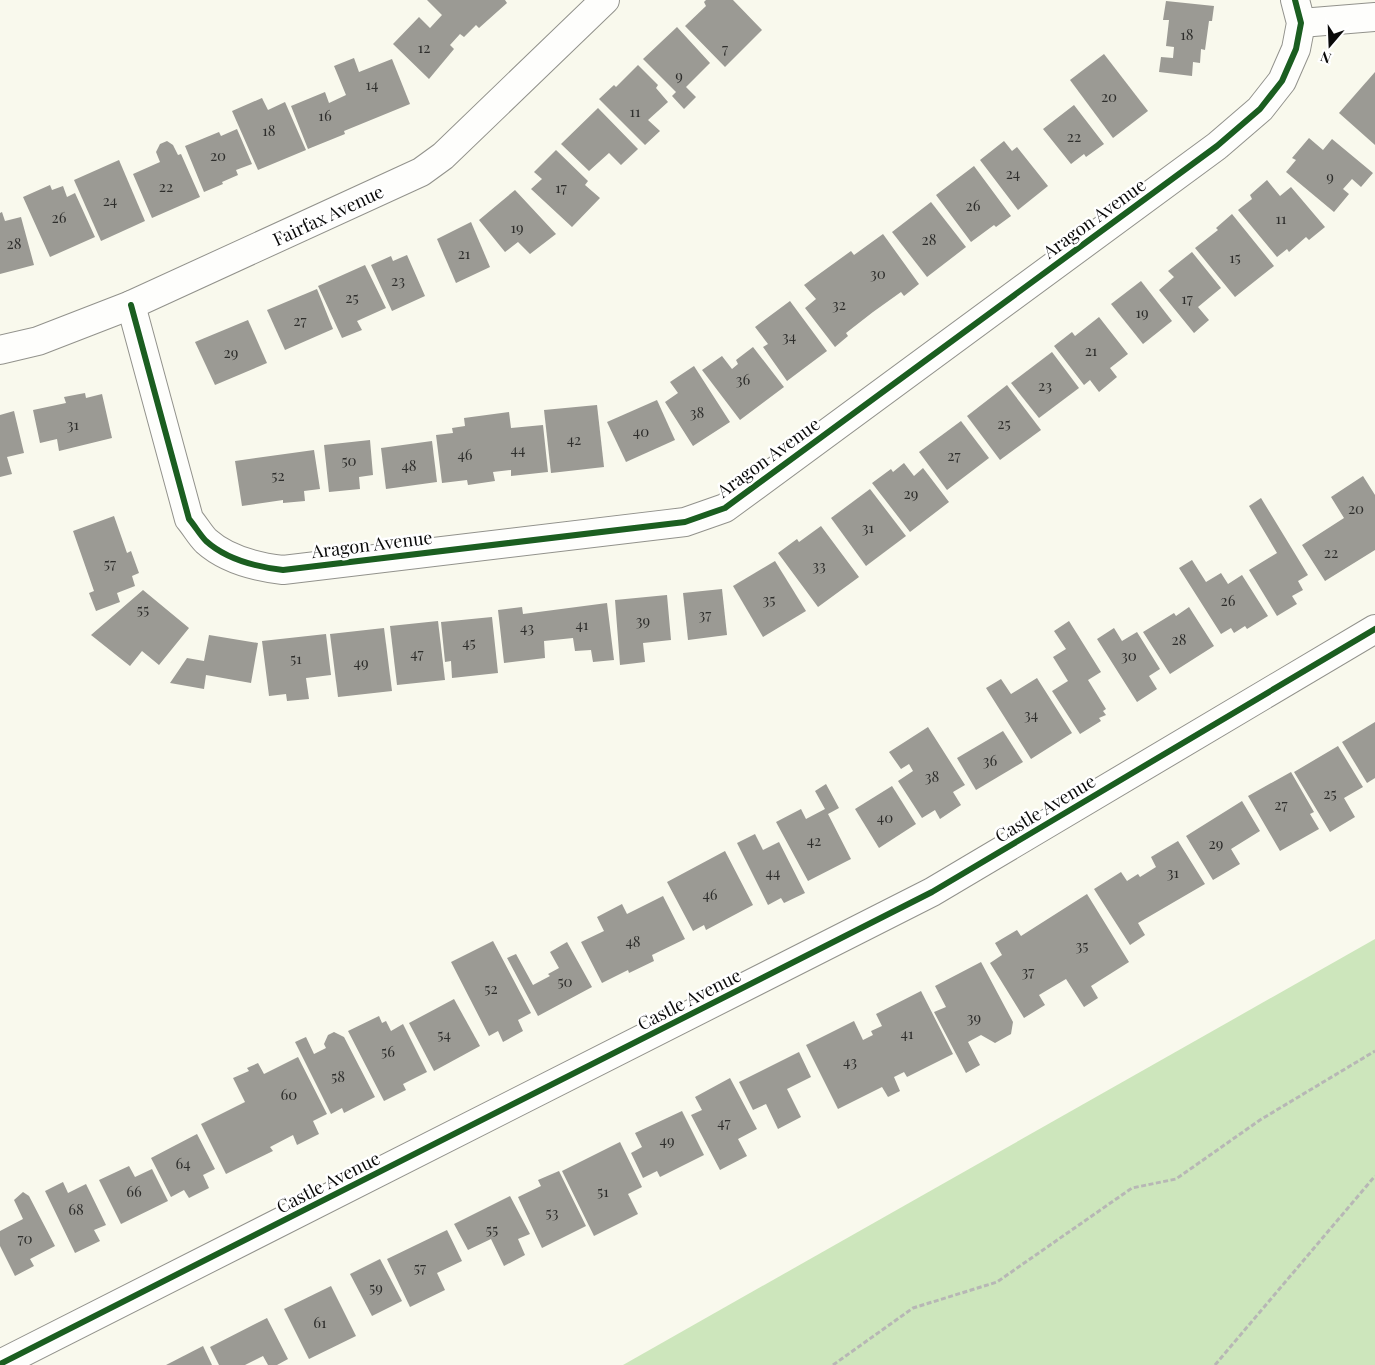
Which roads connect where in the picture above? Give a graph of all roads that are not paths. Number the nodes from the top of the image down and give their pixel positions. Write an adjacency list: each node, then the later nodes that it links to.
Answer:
1 (605, 0): 4 (street, Fairfax Avenue)
2 (1298, 12): 3 (street); 4 (street, Aragon Avenue)
3 (1375, 17)
4 (131, 305): 5 (street, Fairfax Avenue)
5 (0, 350)
6 (1375, 629): 7 (street, Castle Avenue)
7 (0, 1364)

